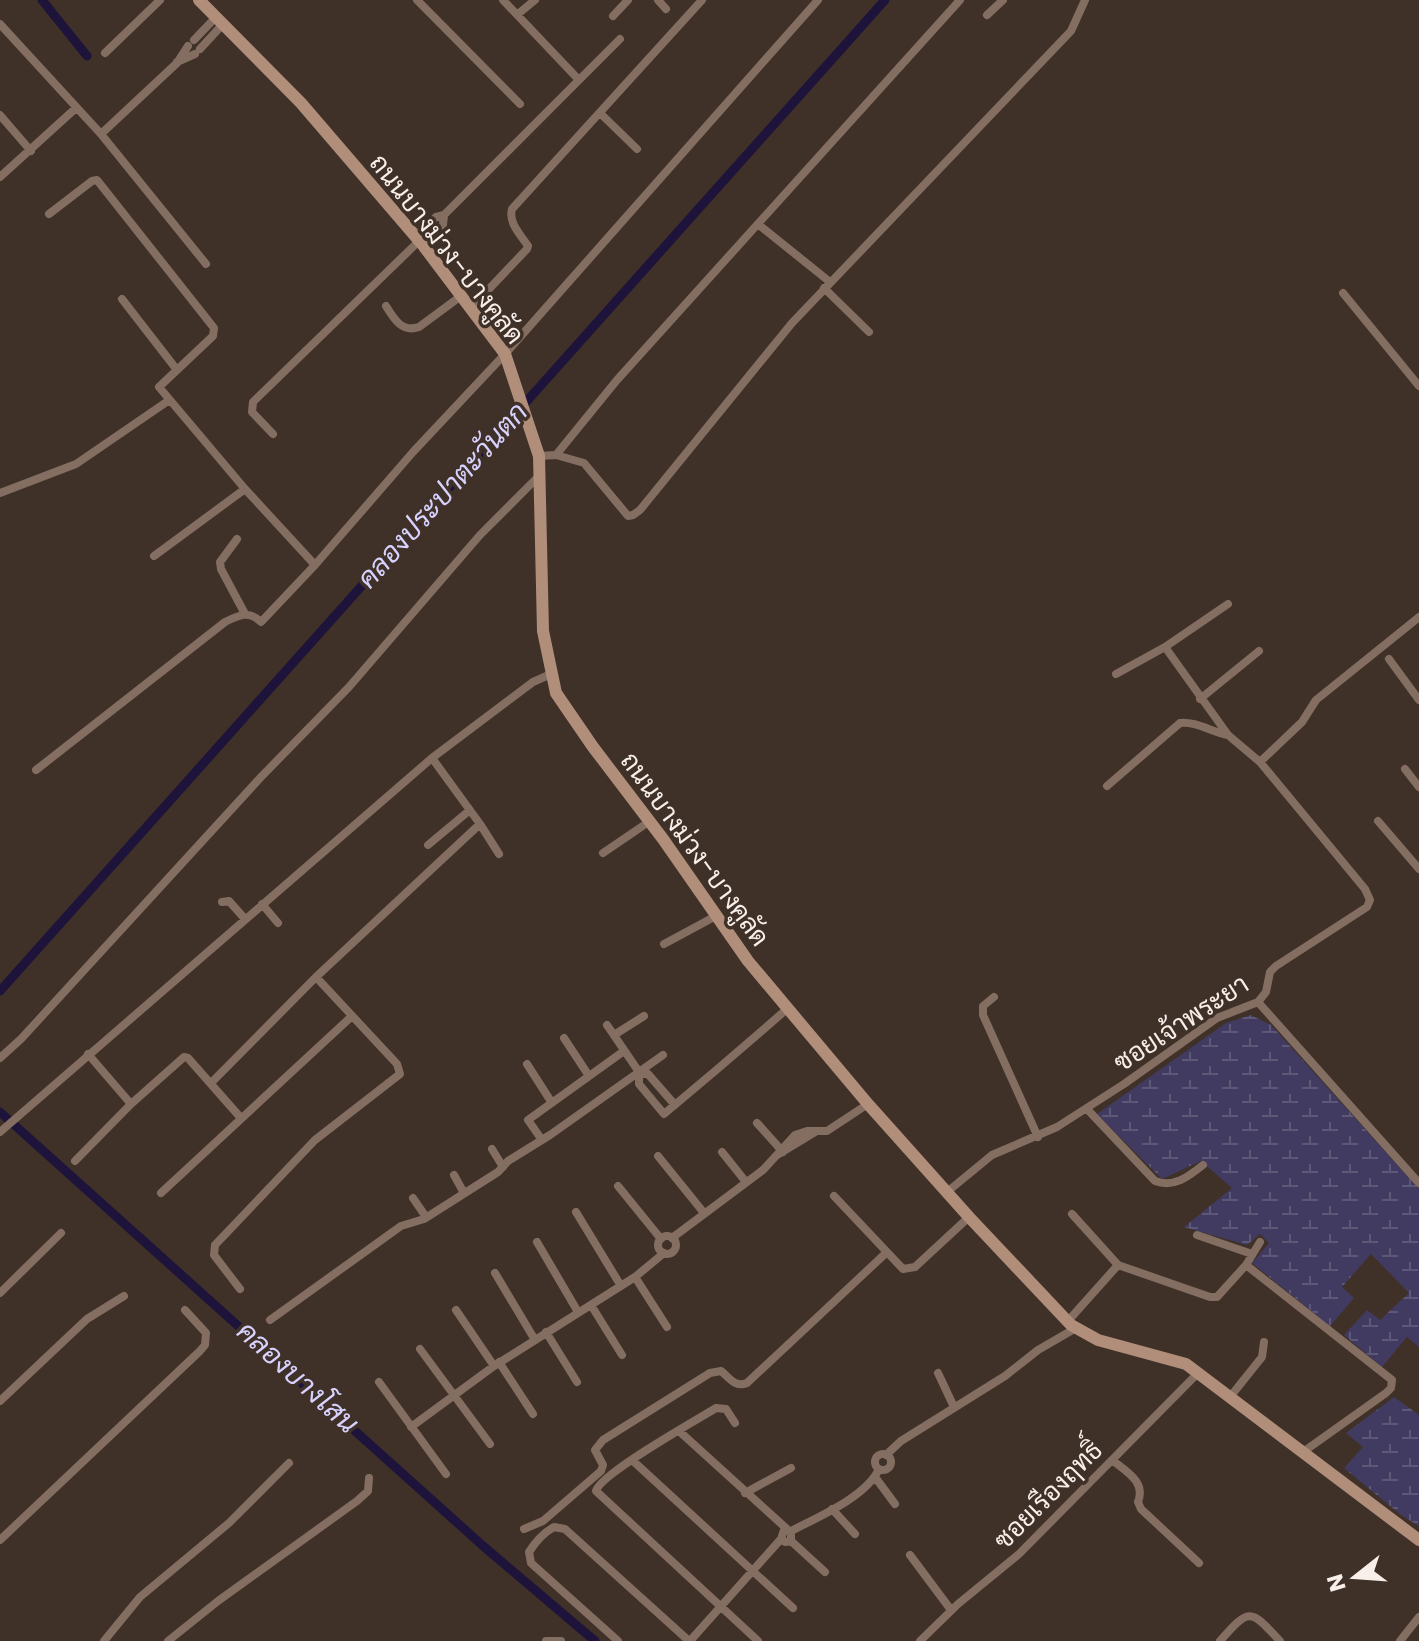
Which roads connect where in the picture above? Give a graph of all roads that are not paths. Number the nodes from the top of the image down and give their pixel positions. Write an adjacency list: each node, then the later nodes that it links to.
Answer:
1 (160, 0): 20 (street)
2 (199, 0): 17 (street, ถนนบางม่วง-บางคูลัด)
3 (417, 0): 23 (street)
4 (503, 0): 14 (street)
5 (535, 0): 14 (street)
6 (628, 0): 16 (street)
7 (658, 0): 13 (street)
8 (702, 0): 25 (street)
9 (818, 0): 42 (street)
10 (960, 0): 32 (street)
11 (1003, 0): 15 (street)
12 (1085, 0): 35 (street)
13 (666, 9)
14 (518, 14): 22 (street)
15 (987, 15)
16 (613, 16)
17 (220, 20): 21 (street); 21 (street); 33 (street, ถนนบางม่วง-บางคูลัด)
18 (0, 24): 24 (street)
19 (620, 39): 22 (street)
20 (105, 53)
21 (177, 63): 27 (street)
22 (579, 80): 33 (street)
23 (520, 104)
24 (76, 108): 27 (street); 29 (street)
25 (601, 114): 28 (street); 40 (street)
26 (0, 115): 29 (street)
27 (101, 134): 34 (street)
28 (637, 149)
29 (31, 151): 30 (street)
30 (0, 177)
31 (49, 214): 43 (street)
32 (759, 225): 35 (street); 48 (street)
33 (419, 240): 37 (street, ถนนบางม่วง-บางคูลัด); 46 (street)
34 (206, 264)
35 (827, 285): 41 (street); 48 (street)
36 (1343, 293): 44 (street)
37 (461, 296): 39 (street); 40 (street, ถนนบางม่วง-บางคูลัด)
38 (122, 299): 43 (street)
39 (386, 306)
40 (471, 308): 42 (street, ถนนบางม่วง-บางคูลัด)
41 (869, 332)
42 (506, 357): 47 (street, ถนนบางม่วง-บางคูลัด); 54 (street)
43 (177, 370): 45 (street)
44 (1419, 386)
45 (168, 401): 50 (street); 51 (street)
46 (273, 434)
47 (538, 451): 48 (street); 49 (street, ถนนบางม่วง-บางคูลัด)
48 (556, 455)
49 (541, 473): 61 (street, ถนนบางม่วง-บางคูลัด); 98 (street)
50 (245, 489): 53 (street); 54 (street)
51 (0, 493)
52 (237, 539): 56 (street)
53 (154, 556)
54 (315, 565): 56 (street)
55 (1228, 604): 58 (street)
56 (245, 614): 69 (street)
57 (1419, 617): 67 (street)
58 (1165, 647): 62 (street); 63 (street)
59 (1259, 651): 63 (street)
60 (1389, 659): 64 (street)
61 (551, 674): 66 (street); 73 (street, ถนนบางม่วง-บางคูลัด)
62 (1116, 674)
63 (1200, 699): 65 (street)
64 (1419, 700)
65 (1228, 735): 67 (street); 70 (street)
66 (432, 758): 72 (street); 81 (street)
67 (1260, 762): 88 (street, ซอยเจ้าพระยา)
68 (1405, 769): 71 (street)
69 (36, 770)
70 (1107, 786)
71 (1419, 787)
72 (470, 810): 75 (street); 76 (street)
73 (650, 821): 77 (street); 82 (street, ถนนบางม่วง-บางคูลัด)
74 (1378, 821): 79 (street)
75 (480, 824): 78 (street); 86 (street)
76 (428, 845)
77 (603, 853)
78 (499, 854)
79 (1419, 869)
80 (222, 902): 83 (street)
81 (262, 904): 83 (street); 84 (street)
82 (716, 916): 85 (street); 89 (street, ถนนบางม่วง-บางคูลัด)
83 (245, 919): 96 (street)
84 (278, 923)
85 (664, 944)
86 (316, 977): 90 (street); 102 (street)
87 (994, 997): 111 (street)
88 (1258, 1002): 107 (street, ซอยเจ้าพระยา); 122 (street)
89 (788, 1008): 105 (street, ถนนบางม่วง-บางคูลัด); 106 (street)
90 (352, 1016): 108 (street); 148 (street)
91 (644, 1016): 93 (street)
92 (607, 1025): 93 (street)
93 (614, 1035): 95 (street)
94 (564, 1038): 101 (street)
95 (624, 1051): 100 (street); 101 (street)
96 (88, 1054): 104 (street); 110 (street)
97 (663, 1055): 100 (street)
98 (0, 1058)
99 (527, 1064): 103 (street)
100 (639, 1072): 106 (street); 106 (street); 112 (street)
101 (589, 1076): 103 (street)
102 (211, 1083): 104 (street); 108 (street)
103 (552, 1103): 112 (street)
104 (131, 1104): 117 (street)
105 (868, 1104): 115 (street); 124 (street, ถนนบางม่วง-บางคูลัด)
106 (675, 1105)
107 (1087, 1109): 111 (street, ซอยเจ้าพระยา); 118 (street)
108 (240, 1117): 125 (street)
109 (757, 1123): 115 (street)
110 (0, 1132)
111 (1038, 1137): 124 (street, ซอยเจ้าพระยา)
112 (542, 1140): 119 (street)
113 (492, 1149): 119 (street)
114 (722, 1152): 121 (street)
115 (780, 1153): 121 (street)
116 (658, 1156): 130 (street)
117 (75, 1161)
118 (1203, 1165)
119 (503, 1167): 126 (street)
120 (454, 1175): 126 (street)
121 (746, 1182): 130 (street)
122 (1419, 1183)
123 (618, 1186): 137 (street)
124 (947, 1192): 133 (street, ถนนบางม่วง-บางคูลัด)
125 (161, 1193)
126 (464, 1193): 132 (street)
127 (834, 1196): 141 (street)
128 (413, 1198): 132 (street)
129 (576, 1212): 147 (street)
130 (704, 1213): 136 (street)
131 (1072, 1214): 143 (street)
132 (426, 1217): 155 (street)
133 (969, 1217): 141 (street); 156 (street, ถนนบางม่วง-บางคูลัด)
134 (61, 1233): 149 (street)
135 (1197, 1235): 142 (street)
136 (672, 1238): 137 (street); 140 (street)
137 (661, 1239): 140 (street)
138 (537, 1242): 154 (street)
139 (1260, 1242): 142 (street)
140 (664, 1253): 146 (street)
141 (886, 1253): 188 (street)
142 (1252, 1254): 144 (street)
143 (1118, 1265): 144 (street); 156 (street)
144 (1246, 1265): 177 (street)
145 (495, 1273): 159 (street)
146 (635, 1277): 147 (street); 157 (street)
147 (621, 1286): 151 (street)
148 (240, 1289)
149 (0, 1293)
150 (124, 1296): 170 (street)
151 (591, 1305): 154 (street); 162 (street)
152 (185, 1310): 191 (street)
153 (456, 1310): 163 (street)
154 (578, 1312): 158 (street)
155 (270, 1320)
156 (1072, 1325): 165 (street, ถนนบางม่วง-บางคูลัด); 171 (street)
157 (667, 1327)
158 (546, 1332): 159 (street); 167 (street)
159 (535, 1340): 163 (street)
160 (1264, 1342): 169 (street)
161 (420, 1349): 168 (street)
162 (622, 1355)
163 (496, 1364): 168 (street); 172 (street)
164 (938, 1373): 171 (street)
165 (1198, 1373): 169 (street, ถนนบางม่วง-บางคูลัด); 179 (street, ซอยเรืองฤทธิ์)
166 (379, 1382): 174 (street)
167 (577, 1382)
168 (454, 1395): 174 (street); 176 (street)
169 (1230, 1397): 177 (street, ถนนบางม่วง-บางคูลัด)
170 (0, 1401)
171 (954, 1407): 182 (street)
172 (533, 1414)
173 (735, 1423): 175 (street)
174 (411, 1427): 183 (street)
175 (679, 1431): 178 (street); 185 (street)
176 (490, 1444)
177 (1303, 1452): 192 (street, ถนนบางม่วง-บางคูลัด)
178 (632, 1460): 195 (street); 197 (street)
179 (1112, 1460): 194 (street); 199 (street, ซอยเรืองฤทธิ์)
180 (289, 1463): 201 (street)
181 (791, 1468): 185 (street)
182 (877, 1473): 186 (street); 187 (street)
183 (446, 1474)
184 (369, 1478): 202 (street)
185 (745, 1493): 190 (street)
186 (895, 1504)
187 (832, 1509): 189 (street); 190 (street)
188 (524, 1529)
189 (855, 1534)
190 (788, 1535): 195 (street); 196 (street)
191 (0, 1540)
192 (1419, 1540)
193 (910, 1555): 199 (street)
194 (1199, 1563)
195 (753, 1570): 197 (street); 198 (street)
196 (825, 1572)
197 (722, 1607): 206 (street); 207 (street)
198 (793, 1608)
199 (951, 1610): 208 (street, ซอยเรืองฤทธิ์)
200 (1419, 1617): 211 (street)
201 (104, 1641)
202 (168, 1641)
203 (546, 1641): 204 (street)
204 (561, 1641)
205 (618, 1641): 206 (street)
206 (689, 1641)
207 (758, 1641)
208 (920, 1641)
209 (1220, 1641): 210 (street)
210 (1280, 1641)
211 (1400, 1641)

